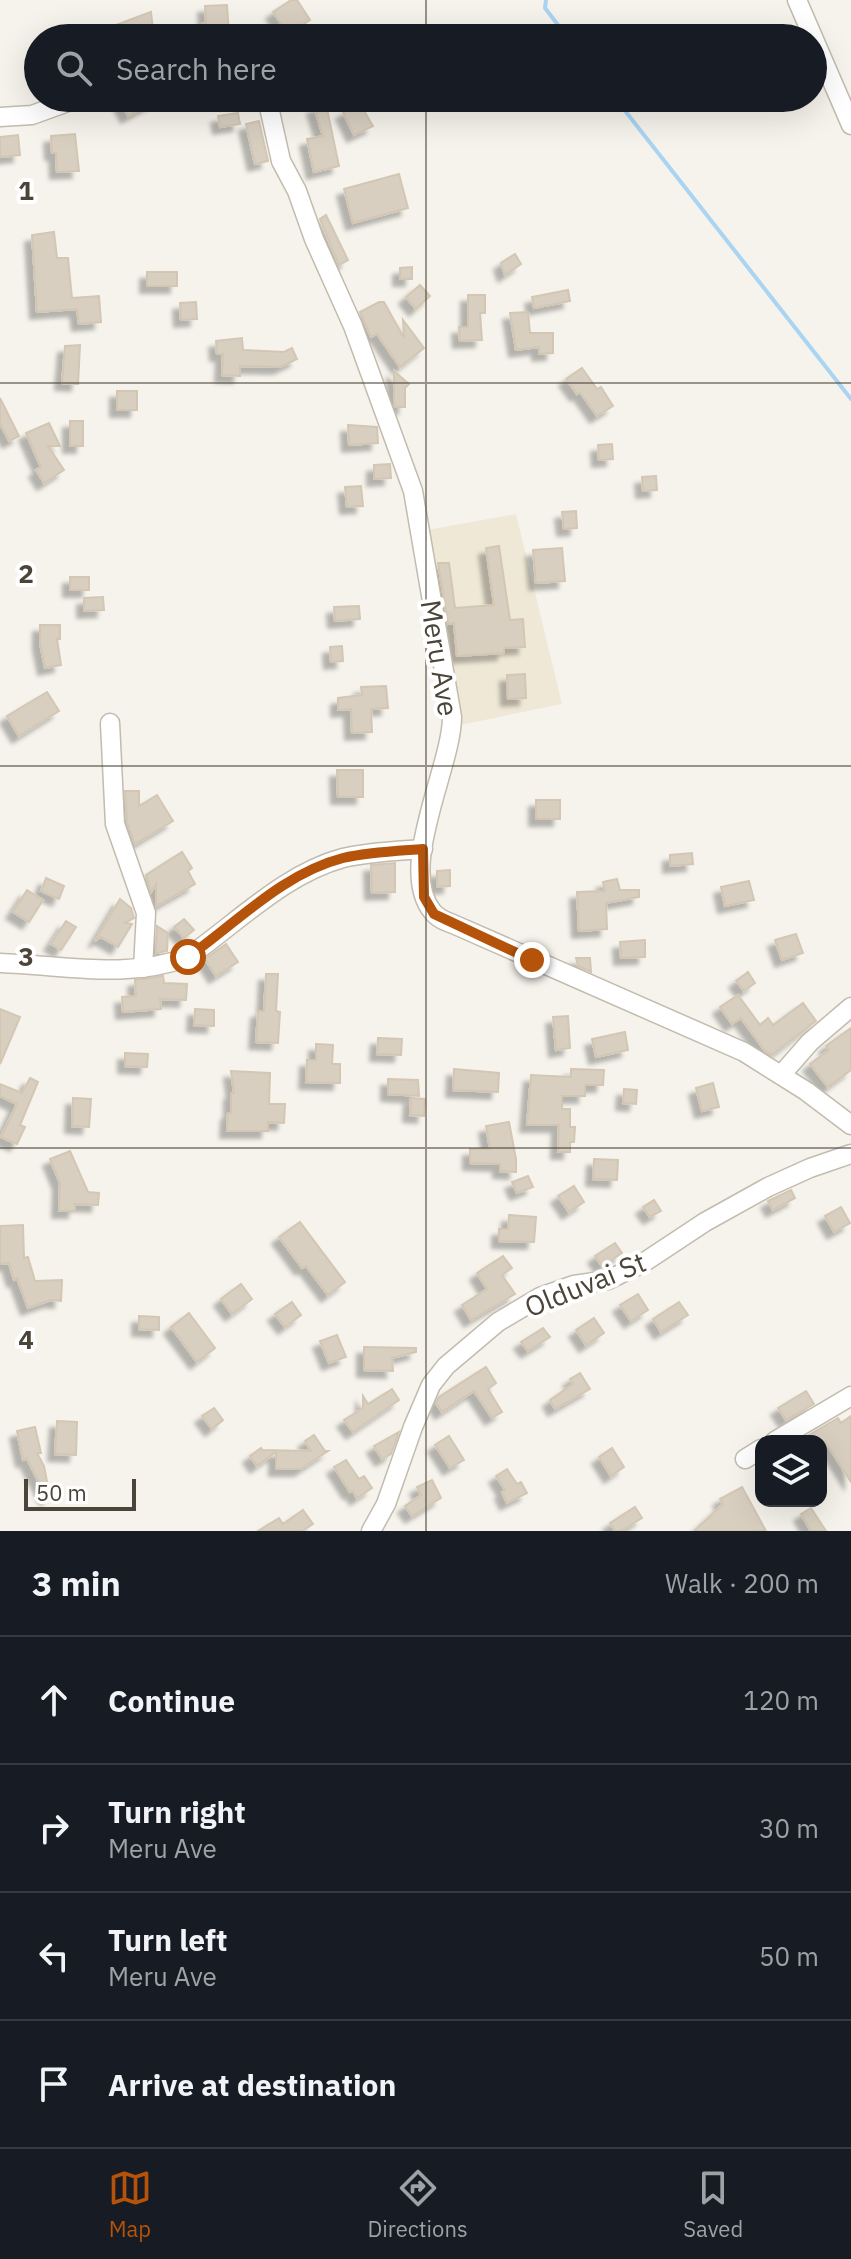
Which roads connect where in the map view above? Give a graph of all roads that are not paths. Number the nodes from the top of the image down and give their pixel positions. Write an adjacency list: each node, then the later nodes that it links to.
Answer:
1 (797, 0): 2 (street)
2 (807, 24)
3 (827, 69): 7 (street)
4 (40, 112): 6 (street)
5 (270, 112): 9 (street, Meru Ave)
6 (0, 117)
7 (851, 125)
8 (110, 723): 11 (street)
9 (423, 849): 11 (street); 13 (street, Meru Ave)
10 (0, 963): 11 (street)
11 (143, 968)
12 (851, 1007): 13 (street)
13 (781, 1075): 14 (street, Meru Ave)
14 (851, 1125)
15 (851, 1154): 18 (street, Olduvai St)
16 (851, 1396): 17 (street)
17 (785, 1435)
18 (371, 1531)

